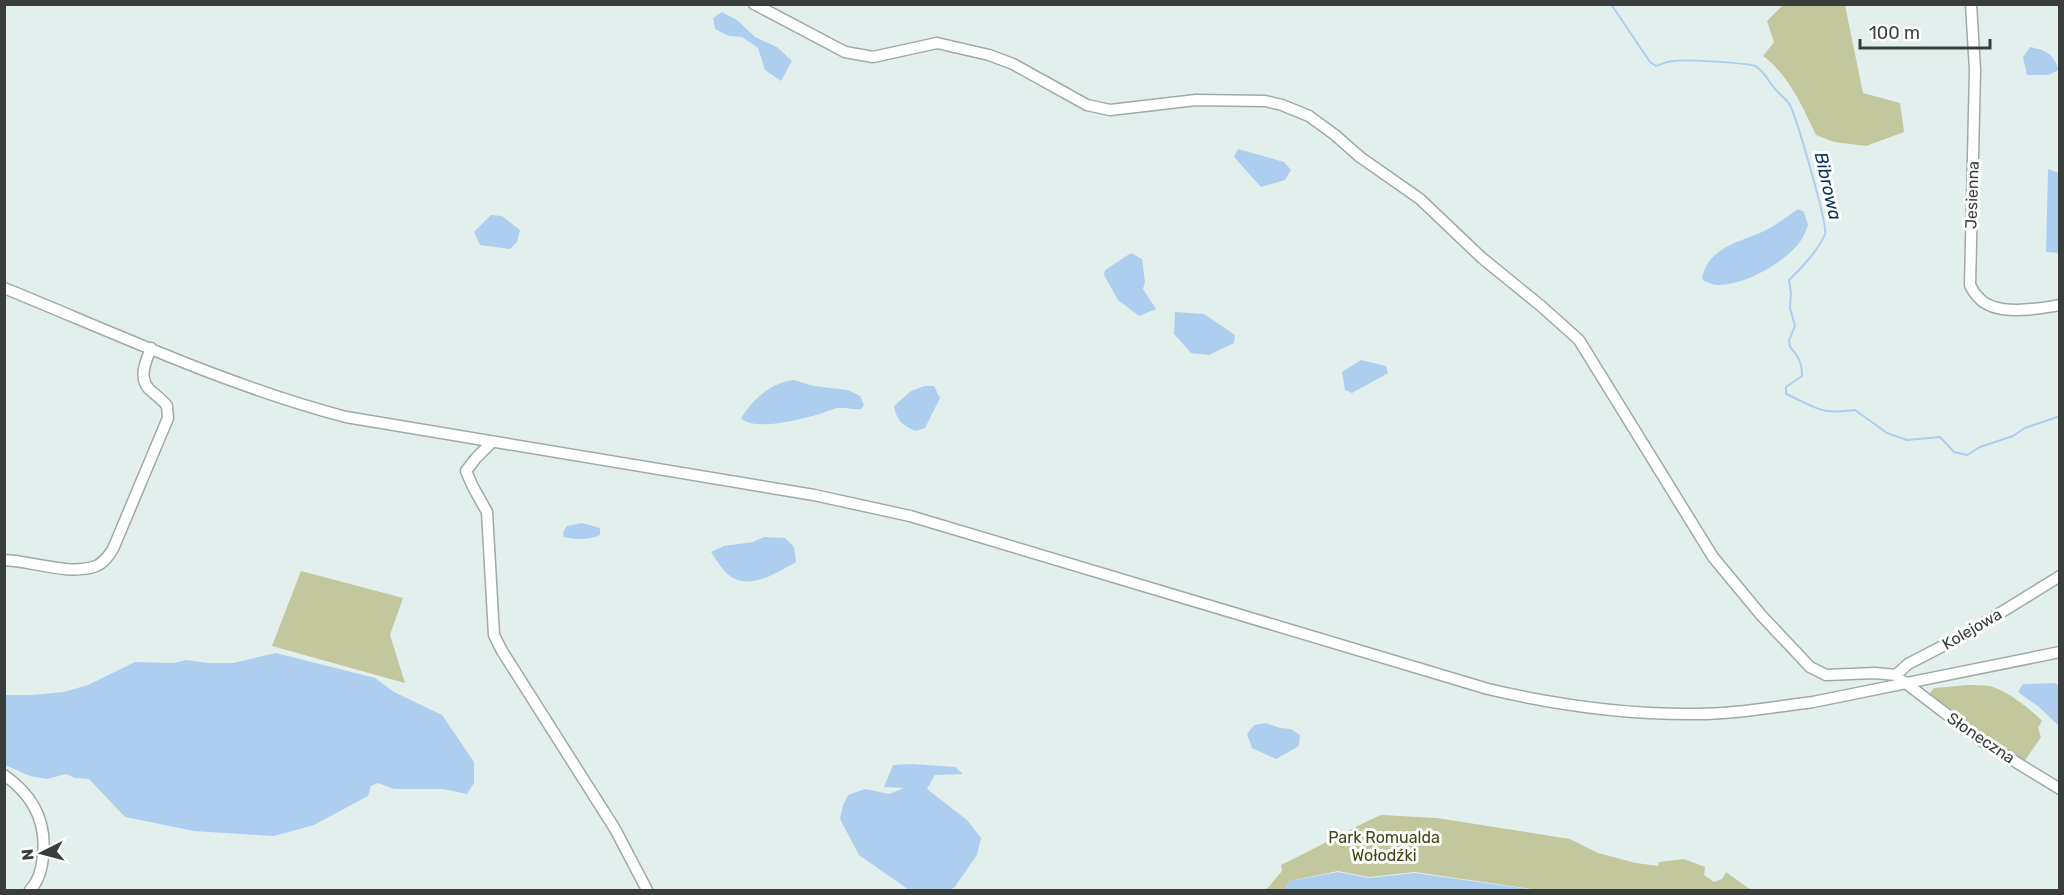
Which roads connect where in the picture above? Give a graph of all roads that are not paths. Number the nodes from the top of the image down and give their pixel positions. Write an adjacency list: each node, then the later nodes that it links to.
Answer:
1 (754, 4): 10 (street)
2 (1971, 4): 4 (street, Jesienna)
3 (4, 288): 5 (street)
4 (2060, 305)
5 (152, 348): 6 (street); 7 (street)
6 (492, 442): 11 (street); 15 (street)
7 (4, 560)
8 (2060, 576): 10 (street, Kolejowa)
9 (2060, 652): 11 (street)
10 (1896, 675): 11 (street)
11 (1905, 683): 13 (street, Słoneczna)
12 (4, 775): 14 (street)
13 (2060, 789)
14 (30, 891)
15 (647, 891)

